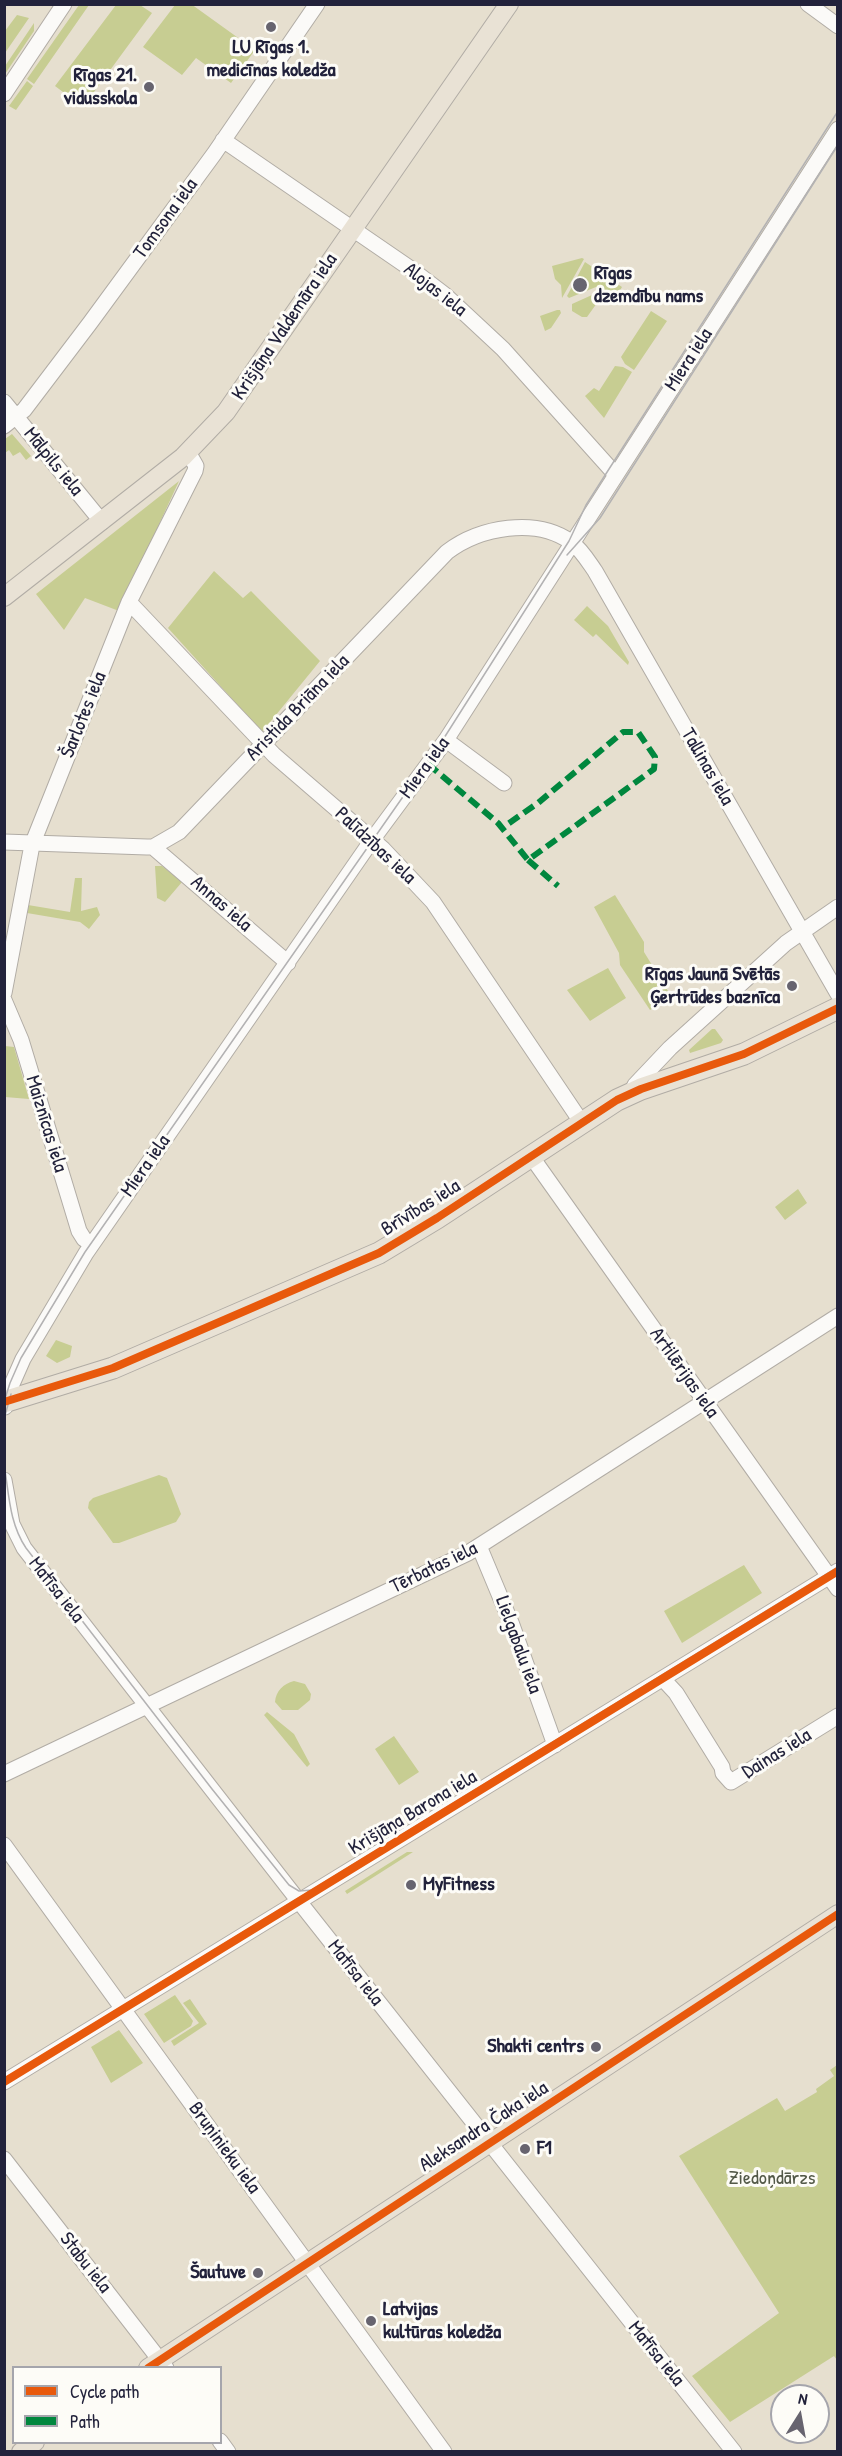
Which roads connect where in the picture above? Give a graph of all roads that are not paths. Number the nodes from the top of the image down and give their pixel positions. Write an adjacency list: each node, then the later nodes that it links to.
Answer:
1 (64, 4): 6 (street)
2 (317, 4): 8 (street, Tomsona iela)
3 (509, 4): 9 (main road, Krišjāņa Valdemāra iela)
4 (808, 4): 5 (street)
5 (837, 26)
6 (4, 94)
7 (837, 129): 13 (street, Miera iela)
8 (223, 140): 9 (street, Alojas iela); 11 (street, Tomsona iela)
9 (352, 229): 12 (main road, Krišjāņa Valdemāra iela); 13 (street, Alojas iela)
10 (4, 402): 11 (street, Mālpils iela)
11 (11, 421): 14 (street, Mālpils iela)
12 (188, 452): 14 (main road, Krišjāņa Valdemāra iela); 17 (street, Šarlotes iela)
13 (616, 475): 15 (street, Miera iela)
14 (102, 522): 16 (main road, Krišjāņa Valdemāra iela)
15 (572, 543): 18 (street, Miera iela); 19 (street, Aristida Briāna iela); 26 (street, Tallinas iela)
16 (4, 597)
17 (129, 602): 19 (street, Palīdzības iela); 23 (street, Šarlotes iela)
18 (446, 740): 20 (street); 21 (street, Miera iela)
19 (264, 744): 21 (street, Palīdzības iela); 24 (street, Aristida Briāna iela)
20 (504, 783)
21 (372, 840): 27 (street, Miera iela); 33 (street, Palīdzības iela)
22 (4, 842): 23 (street)
23 (32, 845): 24 (street); 28 (street, Šarlotes iela)
24 (153, 847): 27 (street, Annas iela)
25 (837, 907): 26 (street)
26 (801, 932): 29 (street, Tallinas iela); 32 (street)
27 (288, 963): 35 (street, Miera iela)
28 (4, 993)
29 (837, 994)
30 (4, 1000): 35 (street, Maiznīcas iela)
31 (837, 1008): 32 (highway, Brīvības iela)
32 (631, 1093): 33 (highway, Brīvības iela)
33 (582, 1123): 34 (highway, Brīvības iela)
34 (531, 1156): 37 (street, Artilērijas iela); 38 (highway, Brīvības iela)
35 (92, 1244): 38 (street, Miera iela)
36 (837, 1316): 37 (street, Tērbatas iela)
37 (705, 1403): 40 (street, Tērbatas iela); 41 (street, Artilērijas iela)
38 (5, 1405)
39 (4, 1480): 43 (street, Matīsa iela)
40 (479, 1546): 43 (street, Tērbatas iela); 45 (street, Lielgabalu iela)
41 (835, 1579): 42 (street, Krišjāņa Barona iela)
42 (663, 1679): 44 (street, Dainas iela); 45 (street, Krišjāņa Barona iela)
43 (146, 1706): 46 (street, Tērbatas iela); 48 (street, Matīsa iela)
44 (837, 1716)
45 (555, 1745): 48 (street, Krišjāņa Barona iela)
46 (4, 1774)
47 (4, 1845): 50 (street, Bruņinieku iela)
48 (299, 1902): 50 (street, Krišjāņa Barona iela); 52 (street, Matīsa iela)
49 (837, 1914): 52 (main road, Aleksandra Čaka iela)
50 (124, 2008): 51 (street, Krišjāņa Barona iela); 54 (street, Bruņinieku iela)
51 (4, 2082)
52 (489, 2143): 54 (main road, Aleksandra Čaka iela); 57 (street, Matīsa iela)
53 (4, 2159): 55 (street, Stabu iela)
54 (307, 2262): 55 (main road, Aleksandra Čaka iela); 56 (street, Bruņinieku iela)
55 (158, 2365)
56 (444, 2451)
57 (734, 2451)

